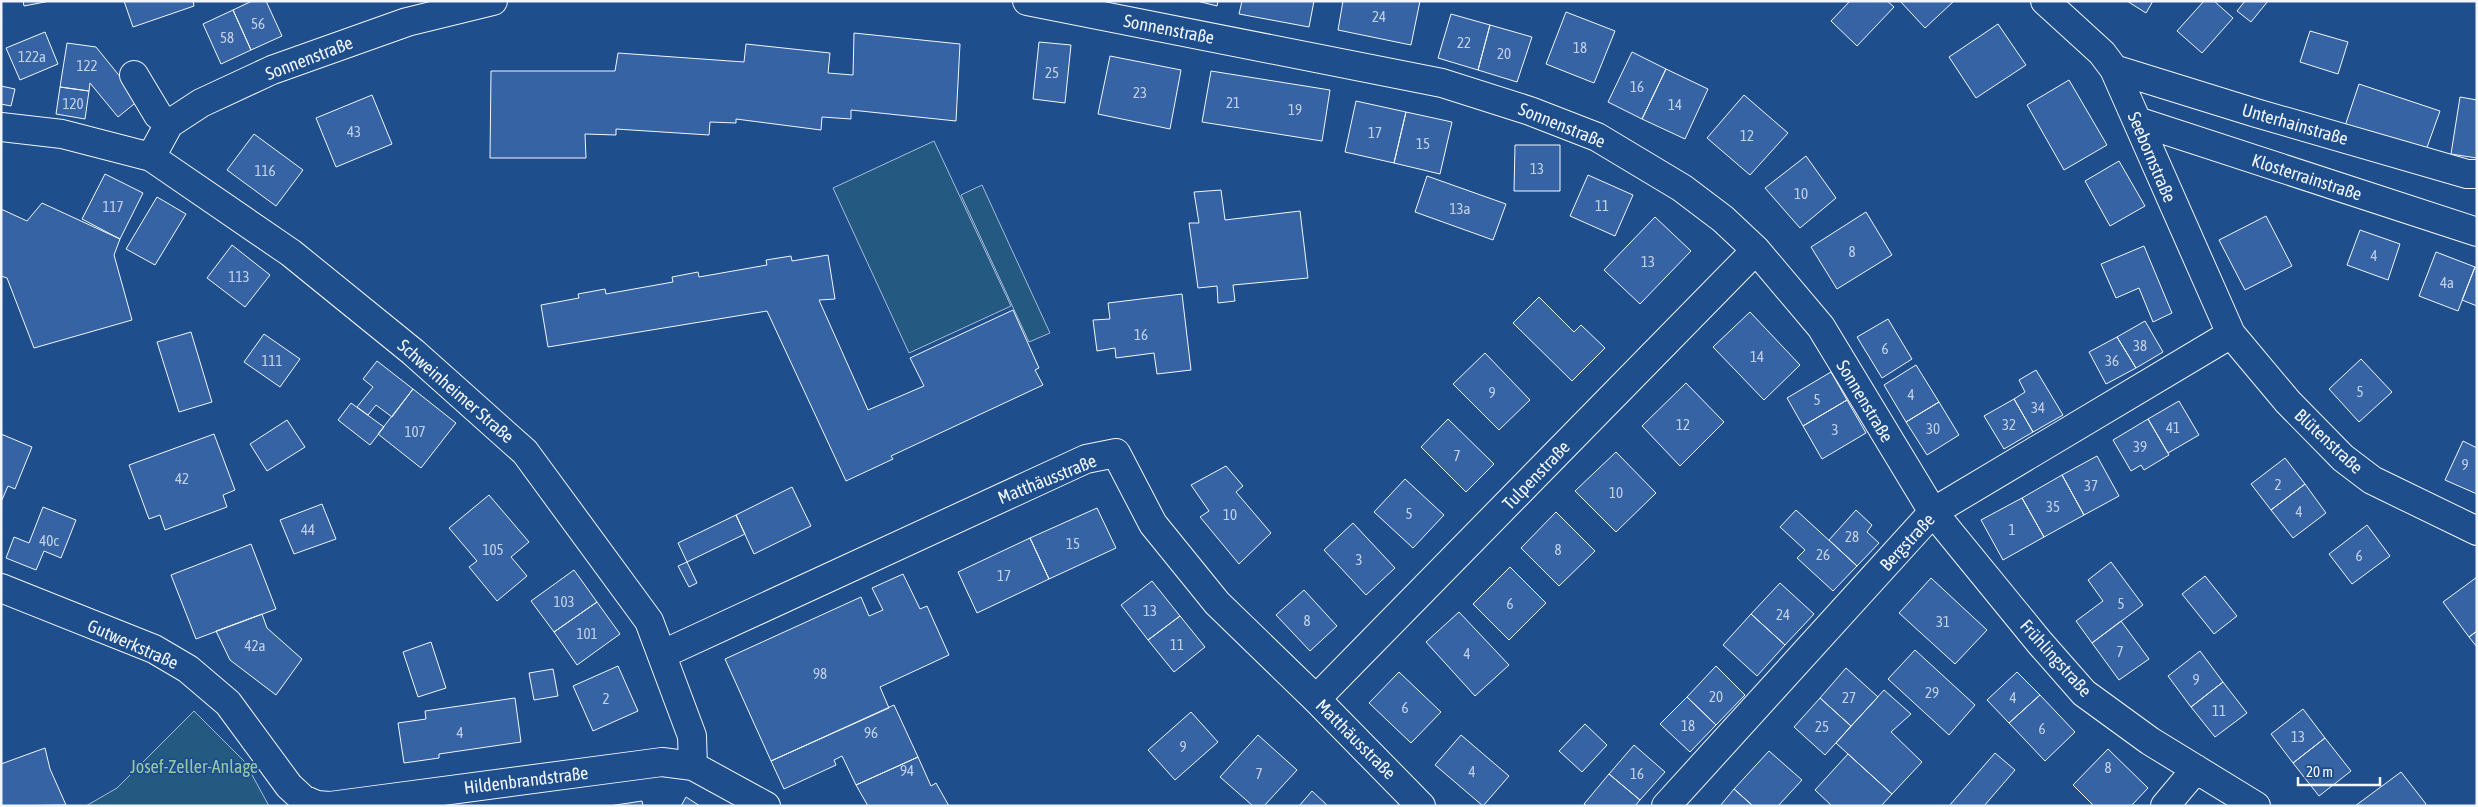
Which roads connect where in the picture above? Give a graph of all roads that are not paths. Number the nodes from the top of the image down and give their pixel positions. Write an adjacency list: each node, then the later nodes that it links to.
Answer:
1 (493, 1): 7 (street, Sonnenstraße)
2 (1027, 1): 12 (street, Sonnenstraße)
3 (2045, 1): 4 (street, Seebornstraße)
4 (2114, 69): 6 (street, Seebornstraße); 10 (street, Unterhainstraße)
5 (134, 75): 7 (street)
6 (2137, 121): 11 (street, Klosterrainstraße); 13 (street, Seebornstraße)
7 (169, 124): 9 (street, Sonnenstraße)
8 (1, 127): 9 (street, Schweinheimer Straße)
9 (151, 157): 17 (street, Schweinheimer Straße)
10 (2477, 174)
11 (2477, 232)
12 (1756, 250): 14 (street, Sonnenstraße); 18 (street, Tulpenstraße)
13 (2231, 334): 14 (street, Bergstraße); 15 (street, Blütenstraße)
14 (1933, 512): 20 (street, Frühlingstraße); 24 (street, Bergstraße)
15 (2477, 531)
16 (1, 588): 21 (street, Gutwerkstraße)
17 (663, 654): 18 (street, Matthäusstraße); 19 (street, Schweinheimer Straße)
18 (1316, 699): 23 (street, Matthäusstraße)
19 (693, 766): 21 (street, Hildenbrandstraße); 22 (street)
20 (2196, 769): 25 (street); 26 (street, Frühlingstraße)
21 (330, 806)
22 (766, 806)
23 (1421, 806)
24 (1666, 806)
25 (2165, 806)
26 (2256, 806)

